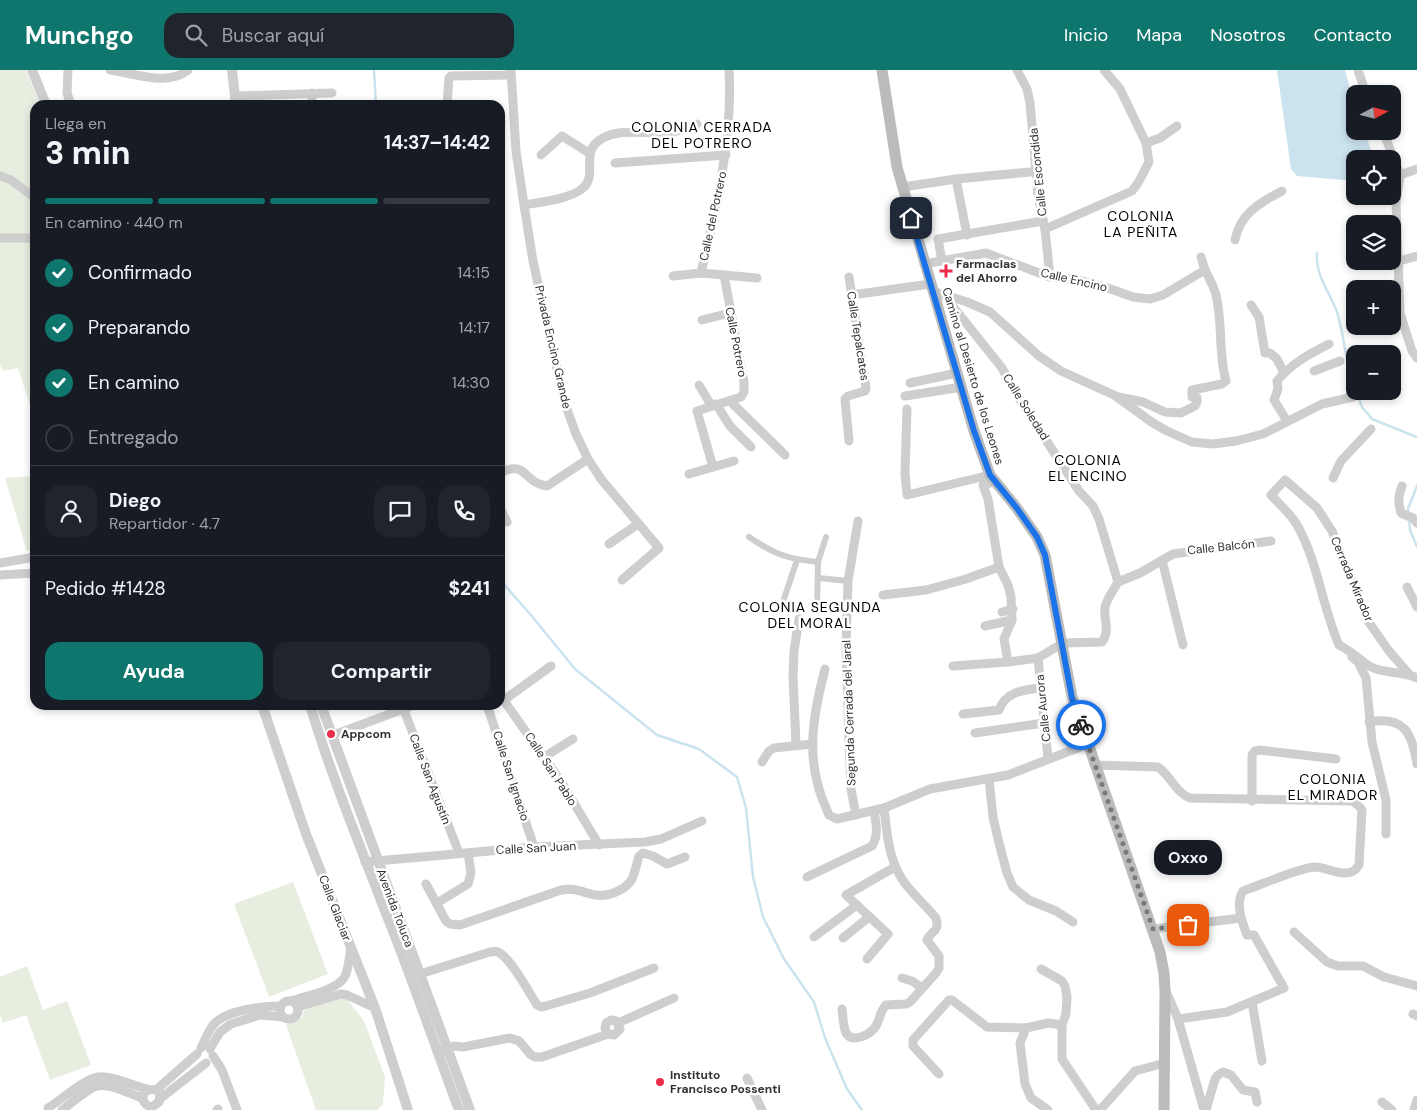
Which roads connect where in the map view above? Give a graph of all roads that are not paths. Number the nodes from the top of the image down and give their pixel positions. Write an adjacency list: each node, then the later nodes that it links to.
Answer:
1 (32, 70): 17 (street)
2 (63, 70): 13 (street)
3 (68, 70): 13 (street)
4 (113, 70): 5 (street)
5 (188, 70)
6 (232, 70): 19 (street)
7 (729, 70): 27 (street, Calle del Potrero)
8 (882, 70): 34 (main road, Camino al Desierto de los Leones)
9 (1017, 70): 38 (street, Calle Escondida)
10 (1104, 70): 24 (street)
11 (1358, 70): 14 (street)
12 (511, 72): 21 (street); 37 (street, Privada Encino Grande)
13 (67, 80): 18 (street)
14 (1363, 85)
15 (312, 93): 16 (street); 19 (street); 20 (street)
16 (332, 93)
17 (44, 100)
18 (69, 100)
19 (236, 100)
20 (312, 100)
21 (447, 100)
22 (697, 124): 25 (street)
23 (1177, 126): 24 (street)
24 (1146, 143): 38 (street)
25 (589, 153): 26 (street); 37 (street)
26 (541, 155)
27 (726, 155): 28 (street); 50 (street, Calle del Potrero)
28 (615, 163)
29 (1417, 169): 31 (street)
30 (1030, 172): 33 (street)
31 (1401, 175)
32 (0, 176): 36 (street)
33 (956, 179): 34 (street); 39 (street)
34 (903, 187): 47 (main road, Camino al Desierto de los Leones)
35 (1282, 191): 42 (street)
36 (30, 194)
37 (524, 205): 81 (street, Privada Encino Grande)
38 (1044, 225): 39 (street); 53 (street, Calle Escondida)
39 (967, 235): 46 (street)
40 (0, 238): 41 (street)
41 (30, 238)
42 (1235, 240)
43 (1417, 256): 45 (street)
44 (1201, 257): 48 (street)
45 (1401, 260)
46 (942, 261): 47 (street, Calle Encino); 53 (street, Calle Encino)
47 (924, 264): 56 (main road, Camino al Desierto de los Leones)
48 (1205, 270): 53 (street, Calle Encino); 71 (street)
49 (1399, 270): 62 (street)
50 (701, 273): 51 (street); 52 (street)
51 (724, 275): 54 (street); 59 (street, Calle Potrero)
52 (673, 276)
53 (1050, 277)
54 (757, 278)
55 (849, 278): 57 (street, Calle Tepalcates)
56 (935, 289): 57 (street); 65 (main road, Camino al Desierto de los Leones); 71 (street); 109 (street, Calle Soledad)
57 (852, 295): 78 (street, Calle Tepalcates)
58 (1251, 305): 66 (street)
59 (730, 313): 60 (street); 73 (street, Calle Potrero)
60 (702, 320)
61 (1329, 344): 66 (street)
62 (1417, 358)
63 (1340, 361): 64 (street)
64 (1314, 371)
65 (957, 373): 67 (street); 69 (main road, Camino al Desierto de los Leones)
66 (1284, 373): 76 (street)
67 (910, 383)
68 (699, 385): 74 (street)
69 (962, 387): 70 (street); 86 (main road, Camino al Desierto de los Leones)
70 (905, 396)
71 (1117, 397): 76 (street)
72 (1346, 399): 76 (street)
73 (730, 401): 74 (street); 80 (street)
74 (713, 404): 79 (street); 83 (street)
75 (907, 409): 86 (street)
76 (1287, 421)
77 (1371, 428): 87 (street)
78 (849, 441)
79 (751, 447)
80 (785, 455)
81 (588, 459): 84 (street); 93 (street, Privada Encino Grande)
82 (734, 461): 83 (street)
83 (713, 467): 85 (street)
84 (505, 470)
85 (689, 474)
86 (992, 478): 103 (street); 123 (main road, Camino al Desierto de los Leones)
87 (1333, 478)
88 (1402, 486): 91 (street)
89 (505, 517): 92 (street)
90 (858, 521): 108 (street, Segunda Cerrada del Jaral)
91 (1415, 521)
92 (508, 522)
93 (638, 524): 97 (street); 107 (street, Privada Encino Grande)
94 (826, 536): 101 (street)
95 (749, 537): 99 (street)
96 (1271, 541): 100 (street, Calle Balcón)
97 (609, 544)
98 (30, 558): 102 (street)
99 (797, 560): 101 (street); 112 (street)
100 (1162, 560): 109 (street, Calle Balcón); 124 (street)
101 (818, 562): 106 (street)
102 (0, 563)
103 (999, 567): 111 (street); 114 (street)
104 (30, 573): 105 (street)
105 (0, 575)
106 (818, 578): 108 (street); 115 (street)
107 (622, 580)
108 (848, 580): 159 (street, Segunda Cerrada del Jaral)
109 (1118, 582): 123 (street)
110 (1407, 587): 113 (street)
111 (883, 594)
112 (783, 602)
113 (1417, 607)
114 (1012, 609): 116 (street); 118 (street)
115 (817, 611)
116 (1002, 612)
117 (799, 619): 148 (street)
118 (1012, 620): 119 (street); 121 (street)
119 (997, 623): 120 (street); 121 (street)
120 (985, 626)
121 (1004, 639): 126 (street)
122 (1338, 642): 130 (street); 130 (street, Cerrada Mirador); 141 (street)
123 (1062, 643): 125 (street); 147 (main road, Camino al Desierto de los Leones)
124 (1183, 645)
125 (1038, 658): 126 (street); 131 (street, Calle Aurora)
126 (1008, 662): 128 (street)
127 (551, 666): 132 (street)
128 (953, 666)
129 (825, 669): 146 (street)
130 (1413, 676)
131 (1041, 688): 140 (street); 142 (street, Calle Aurora)
132 (505, 695)
133 (505, 701): 149 (street, Calle San Pablo)
134 (264, 710): 180 (street, Calle Glaciar)
135 (312, 710): 167 (street, Avenida Toluca)
136 (322, 710): 144 (street, Avenida Toluca)
137 (395, 710): 144 (street)
138 (403, 710): 164 (street, Calle San Agustín)
139 (490, 710): 163 (street, Calle San Ignacio)
140 (963, 714)
141 (1369, 722): 154 (street); 161 (street)
142 (1044, 723): 143 (street); 150 (street, Calle Aurora)
143 (975, 733)
144 (331, 736): 166 (street, Avenida Toluca)
145 (573, 739): 149 (street)
146 (812, 744): 148 (street); 159 (street)
147 (1088, 744): 150 (street); 153 (main road, Camino al Desierto de los Leones)
148 (796, 745): 152 (street)
149 (544, 757): 162 (street, Calle San Pablo)
150 (1048, 758): 155 (street)
151 (1336, 759): 156 (street)
152 (762, 762)
153 (1096, 764): 156 (street); 176 (main road, Camino al Desierto de los Leones)
154 (1417, 764)
155 (989, 779): 157 (street); 175 (street)
156 (1252, 801): 174 (street)
157 (884, 808): 158 (street); 168 (street)
158 (874, 811): 159 (street); 169 (street)
159 (856, 815)
160 (702, 821): 162 (street, Calle San Juan)
161 (1386, 834)
162 (599, 845): 163 (street, Calle San Juan)
163 (534, 847): 164 (street, Calle San Juan)
164 (463, 853): 166 (street, Calle San Juan); 171 (street, Calle San Agustín)
165 (685, 858): 171 (street)
166 (377, 860): 167 (street, Calle San Juan); 184 (street, Avenida Toluca)
167 (366, 862): 200 (street, Avenida Toluca)
168 (895, 867): 172 (street); 187 (street)
169 (806, 878)
170 (426, 884): 171 (street)
171 (437, 903)
172 (857, 905): 173 (street); 178 (street)
173 (869, 917): 179 (street); 181 (street)
174 (1241, 918): 176 (street); 190 (street)
175 (1073, 922)
176 (1153, 929): 188 (main road, Camino al Desierto de los Leones)
177 (1294, 932): 186 (street)
178 (814, 937)
179 (843, 938)
180 (350, 948): 191 (street); 193 (street, Calle Glaciar)
181 (867, 959)
182 (654, 968): 184 (street)
183 (1041, 969): 197 (street)
184 (420, 974): 200 (street, Avenida Toluca)
185 (902, 978): 187 (street)
186 (1417, 986)
187 (922, 988): 194 (street)
188 (1166, 991): 196 (street); 203 (main road, Camino al Desierto de los Leones)
189 (674, 998): 200 (street)
190 (1252, 1002): 196 (street); 201 (street)
191 (295, 1004): 192 (street); 193 (street); 195 (street)
192 (281, 1006): 195 (street); 199 (street)
193 (375, 1008): 213 (street, Calle Glaciar)
194 (842, 1010)
195 (283, 1017): 199 (street)
196 (1178, 1019): 220 (street)
197 (1062, 1025): 198 (street); 218 (street)
198 (1026, 1028): 204 (street); 217 (street)
199 (205, 1052): 202 (street); 202 (street); 206 (street); 212 (street)
200 (444, 1054): 214 (street, Avenida Toluca); 215 (street, Avenida Toluca)
201 (1262, 1062)
202 (206, 1063): 206 (street)
203 (1165, 1063): 218 (street); 219 (main road, Camino al Desierto de los Leones)
204 (939, 1074)
205 (747, 1078): 216 (street)
206 (154, 1098): 210 (street); 211 (street)
207 (1417, 1100): 222 (street)
208 (1257, 1102): 220 (street)
209 (1382, 1102): 221 (street)
210 (48, 1110)
211 (62, 1110)
212 (237, 1110)
213 (408, 1110)
214 (458, 1110)
215 (470, 1110)
216 (762, 1110)
217 (1048, 1110)
218 (1098, 1110)
219 (1164, 1110)
220 (1205, 1110)
221 (1392, 1110)
222 (1414, 1110)

